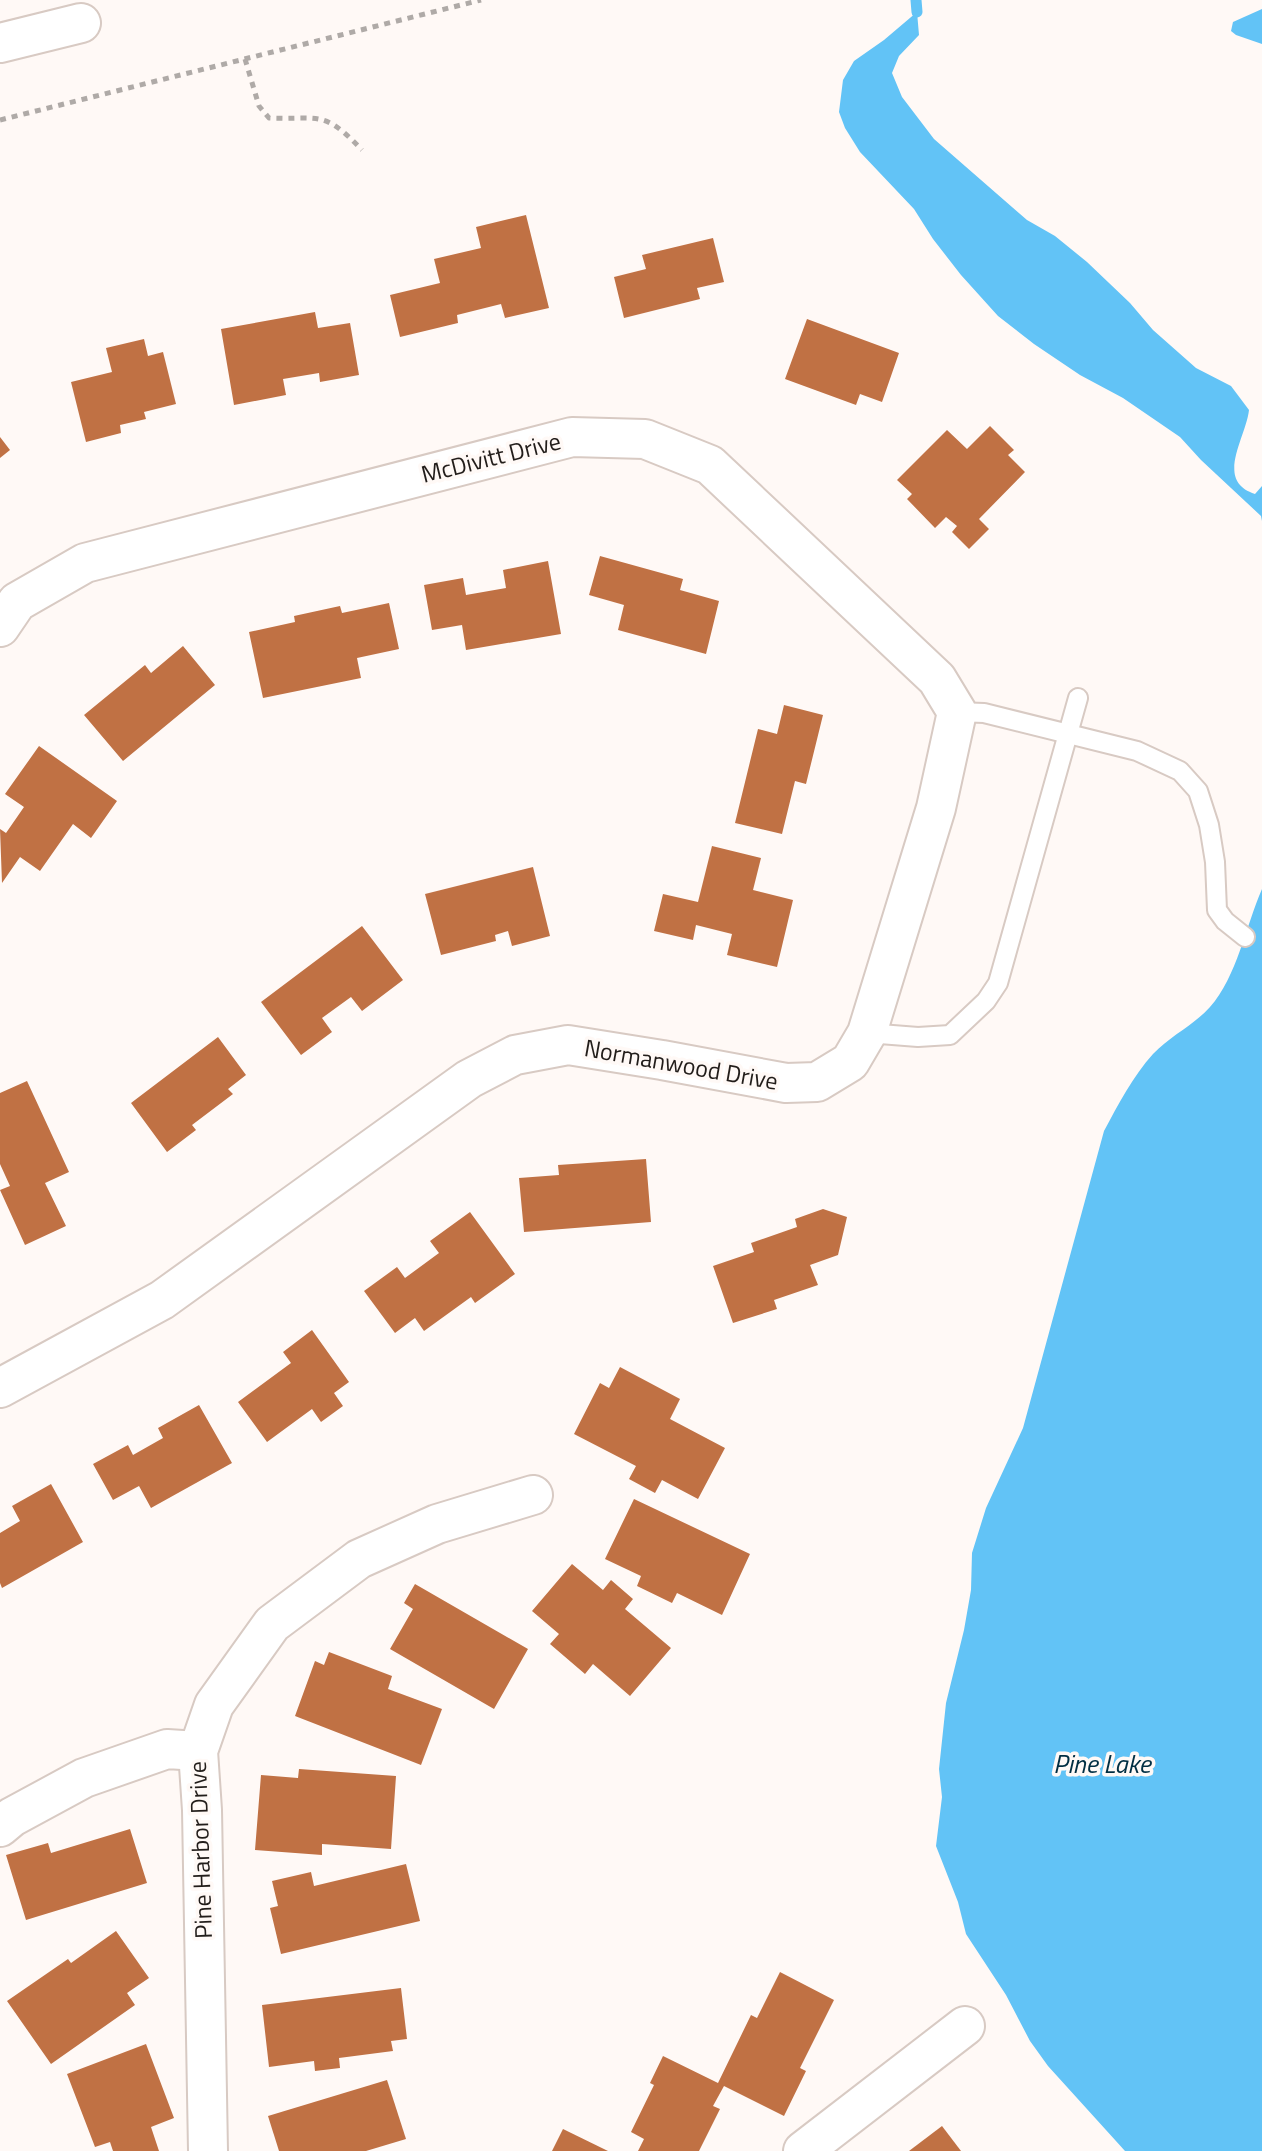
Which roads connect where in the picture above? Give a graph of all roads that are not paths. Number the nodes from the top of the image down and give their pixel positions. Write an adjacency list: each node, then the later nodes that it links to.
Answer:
1 (81, 23): 2 (street)
2 (0, 43)
3 (0, 627): 5 (street, McDivitt Drive)
4 (1078, 698): 6 (lane)
5 (957, 712): 6 (lane); 8 (street, Normanwood Drive)
6 (1069, 734): 7 (lane); 8 (lane)
7 (1245, 937)
8 (867, 1033): 9 (street, Normanwood Drive)
9 (0, 1388)
10 (533, 1495): 11 (street, Pine Harbor Drive)
11 (198, 1751): 12 (street); 14 (street, Pine Harbor Drive)
12 (0, 1827)
13 (965, 2026): 15 (street)
14 (208, 2151)
15 (803, 2151)

